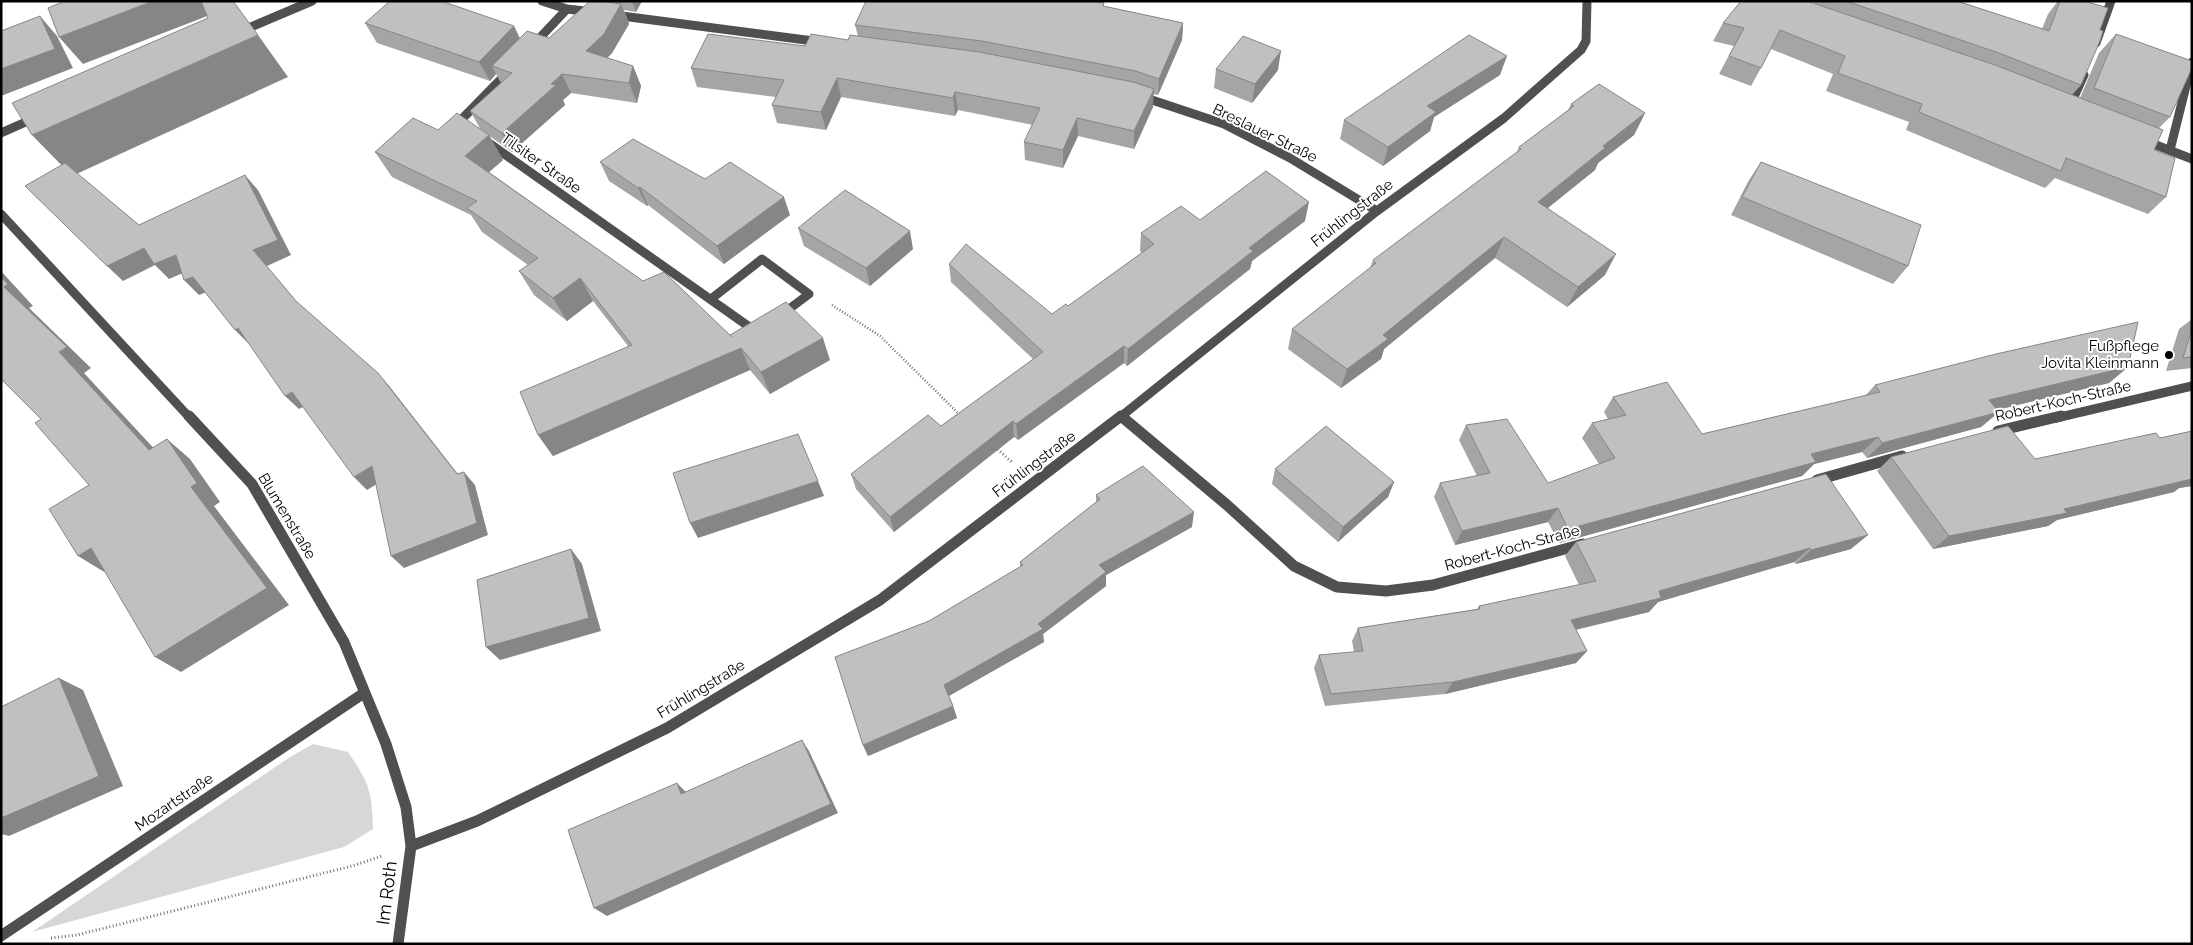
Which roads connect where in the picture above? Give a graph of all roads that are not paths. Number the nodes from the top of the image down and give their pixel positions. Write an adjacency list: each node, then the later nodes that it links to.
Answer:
1 (312, 1): 6 (street)
2 (542, 1): 5 (street)
3 (1587, 1): 20 (street, Frühlingstraße)
4 (2111, 1): 9 (street)
5 (568, 9): 7 (street); 8 (street)
6 (232, 35)
7 (834, 44)
8 (527, 51)
9 (2093, 52)
10 (2192, 62): 18 (street)
11 (513, 66): 22 (street, Tilsiter Straße)
12 (2086, 69): 14 (street)
13 (1134, 94): 20 (street, Breslauer Straße)
14 (2059, 108)
15 (45, 114): 16 (street)
16 (1, 133)
17 (2134, 137): 18 (street)
18 (2170, 150): 19 (street)
19 (2192, 159)
20 (1377, 211): 24 (street, Frühlingstraße)
21 (1, 214): 29 (street, Blumenstraße)
22 (711, 299): 22 (street, Tilsiter Straße)
23 (2192, 386): 25 (street, Robert-Koch-Straße)
24 (1121, 416): 28 (street, Robert-Koch-Straße); 30 (street, Frühlingstraße)
25 (1983, 434)
26 (1916, 452): 27 (street)
27 (1803, 484)
28 (1594, 541)
29 (364, 693): 30 (street, Blumenstraße); 31 (street, Mozartstraße)
30 (410, 846): 32 (street, Im Roth)
31 (1, 936)
32 (398, 944)

